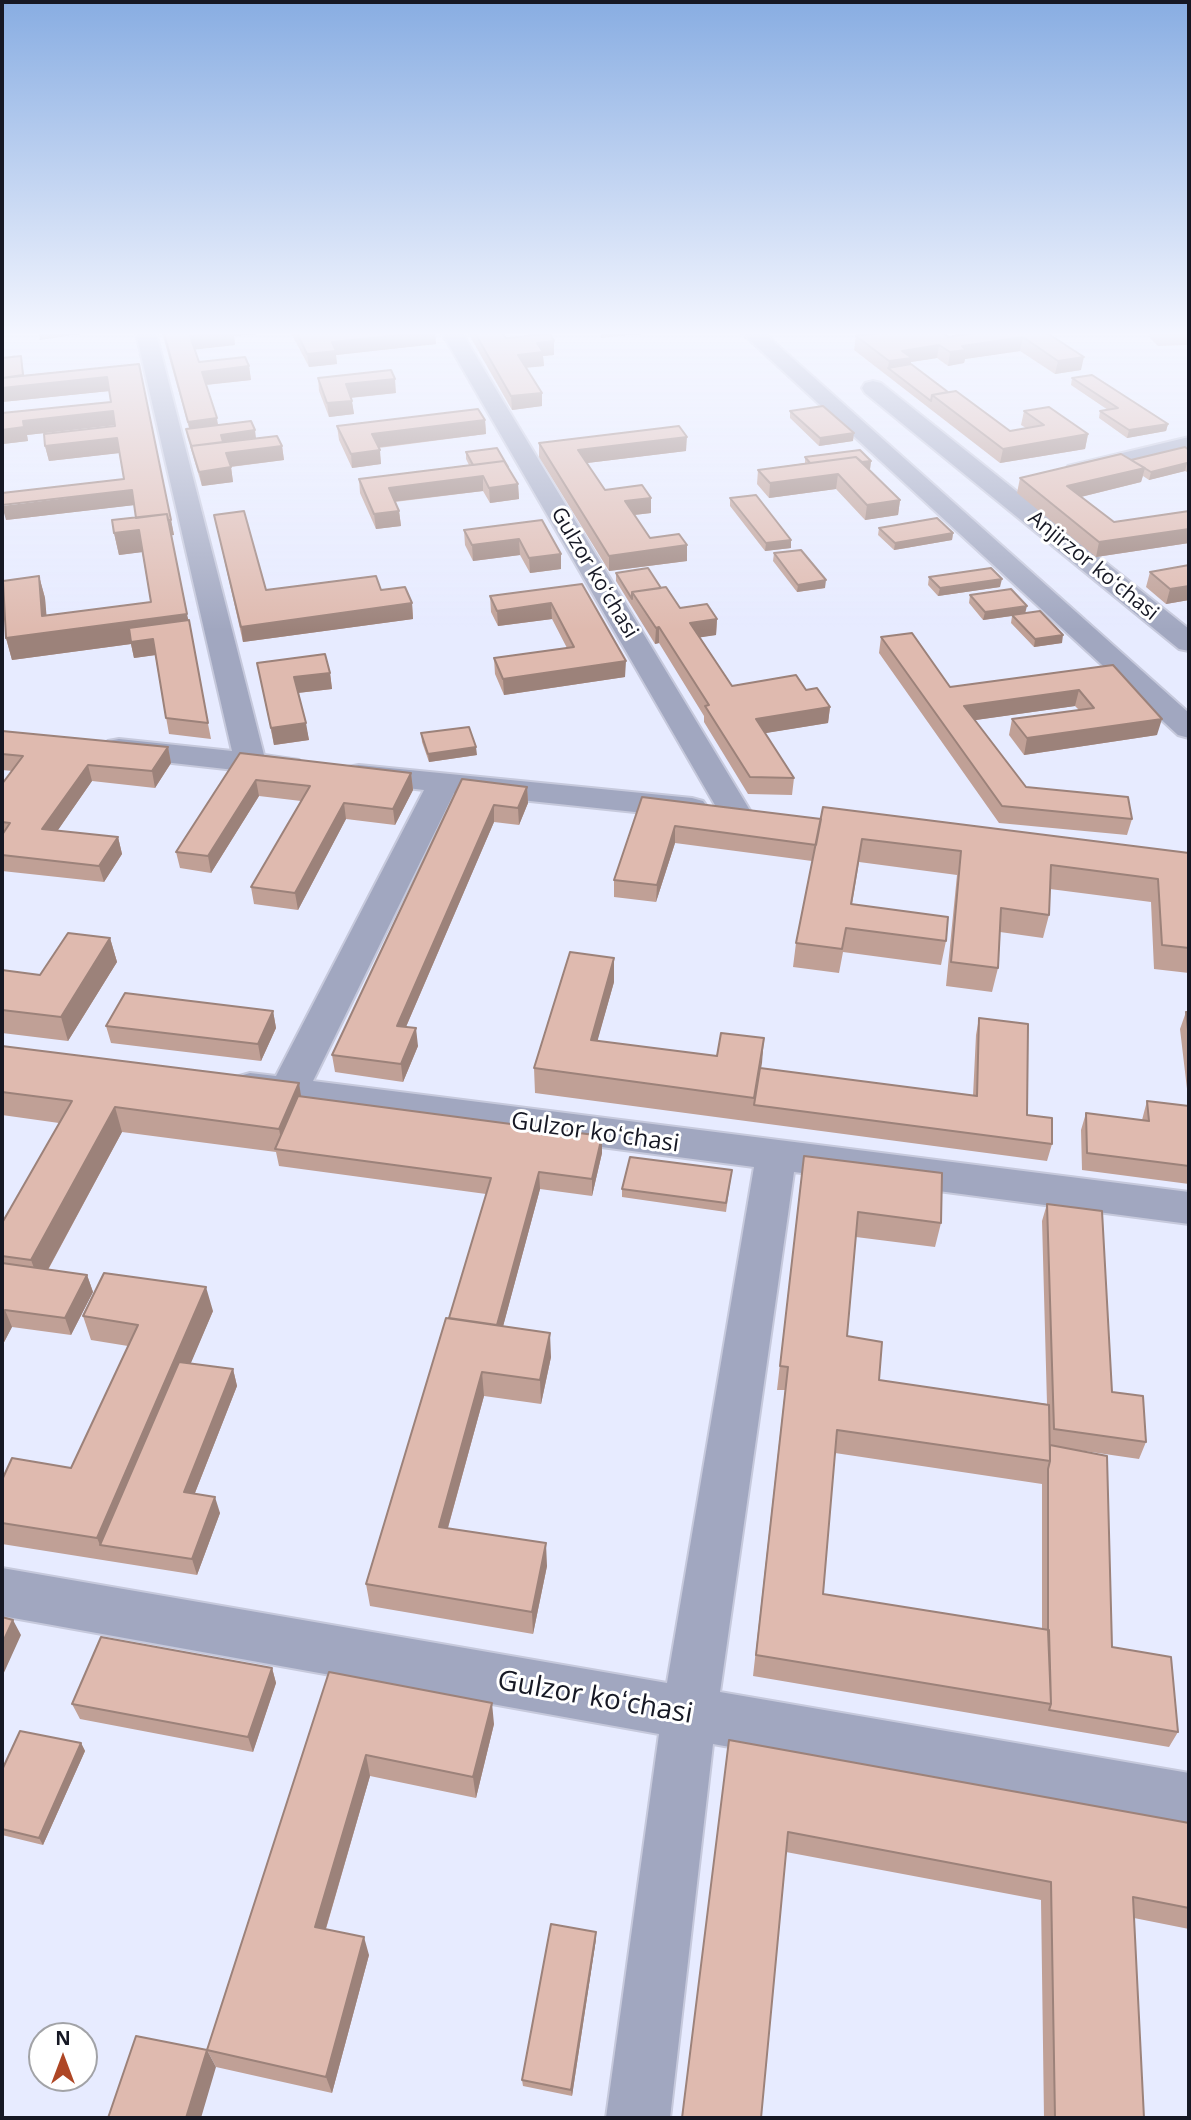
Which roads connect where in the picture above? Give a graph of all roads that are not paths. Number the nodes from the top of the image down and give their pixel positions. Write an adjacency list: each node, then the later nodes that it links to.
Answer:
1 (170, 432): 12 (street)
2 (513, 432): 13 (street, Gulzor koʻchasi)
3 (884, 432): 8 (street)
4 (912, 432): 8 (street, Anjirzor koʻchasi)
5 (1189, 444): 6 (street, Anjirzor koʻchasi)
6 (1048, 477)
7 (1023, 483): 8 (street, Anjirzor koʻchasi)
8 (967, 494): 9 (street, Anjirzor koʻchasi); 10 (street)
9 (1189, 643)
10 (1189, 729)
11 (93, 745): 12 (street, Gulzor koʻchasi)
12 (250, 762): 13 (street, Gulzor koʻchasi)
13 (443, 783): 15 (street)
14 (220, 1084): 15 (street, Gulzor koʻchasi)
15 (288, 1092): 16 (street, Gulzor koʻchasi)
16 (776, 1157): 17 (street, Gulzor koʻchasi); 19 (street)
17 (1189, 1208)
18 (2, 1592): 19 (street, Gulzor koʻchasi)
19 (689, 1715): 20 (street, Gulzor koʻchasi); 21 (street)
20 (1189, 1801)
21 (638, 2118)

